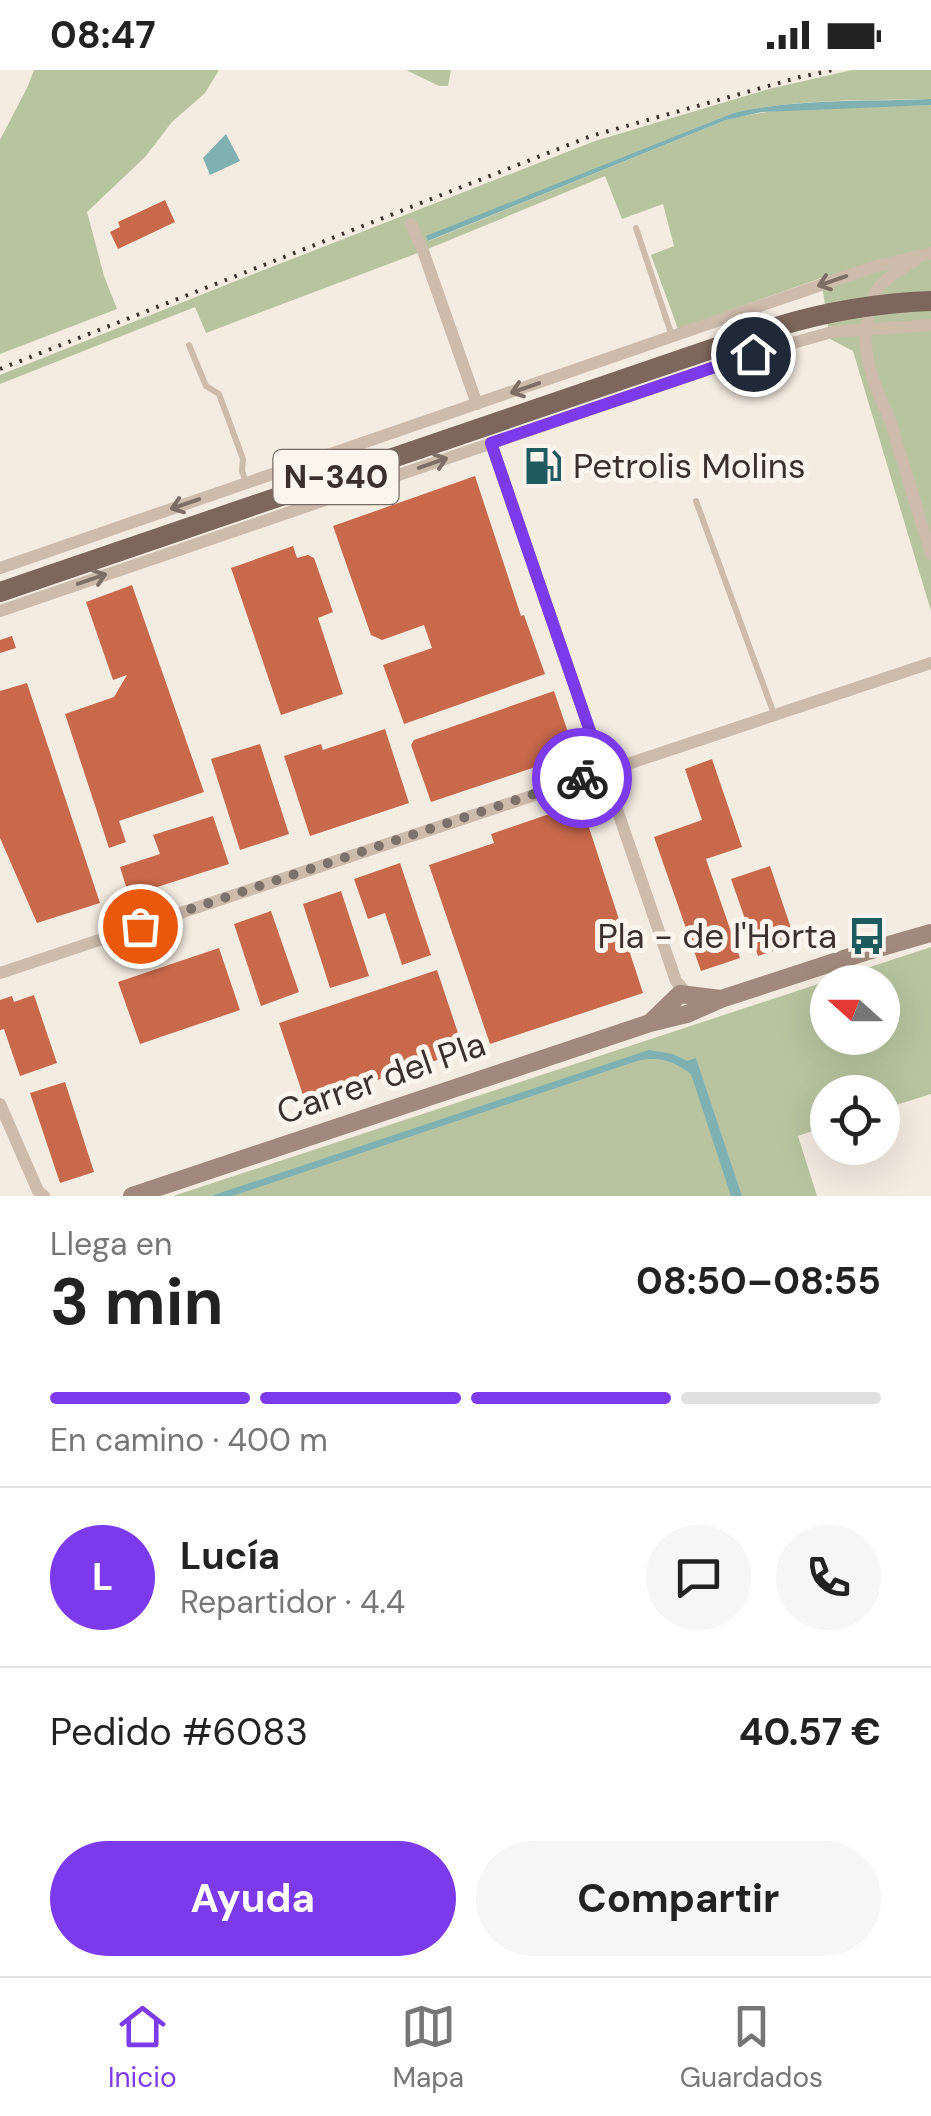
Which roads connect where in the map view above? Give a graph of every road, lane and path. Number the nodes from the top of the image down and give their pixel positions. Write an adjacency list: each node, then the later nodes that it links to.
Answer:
1 (411, 224): 12 (street)
2 (636, 228): 8 (lane)
3 (928, 254): 5 (street); 8 (street, one-way to 8)
4 (931, 300): 5 (main road, N-340)
5 (871, 304): 7 (street); 11 (main road, N-340)
6 (931, 325): 7 (street)
7 (864, 330): 10 (street); 16 (street)
8 (673, 337): 12 (street, one-way to 12)
9 (189, 345): 14 (lane)
10 (753, 354): 11 (street); 13 (street)
11 (671, 362): 18 (main road, N-340)
12 (477, 404): 14 (street)
13 (491, 443): 19 (street, one-way to 13); 22 (street)
14 (246, 483): 17 (street, one-way to 17)
15 (696, 501): 21 (lane)
16 (931, 554)
17 (0, 568)
18 (0, 592)
19 (0, 611)
20 (931, 662): 21 (street)
21 (774, 715): 22 (street)
22 (604, 772): 24 (street); 25 (street)
23 (931, 932): 25 (main road, Carrer del Pla)
24 (0, 973)
25 (682, 1000): 28 (main road, Carrer del Pla)
26 (0, 1104): 27 (street)
27 (40, 1194)
28 (132, 1196)

